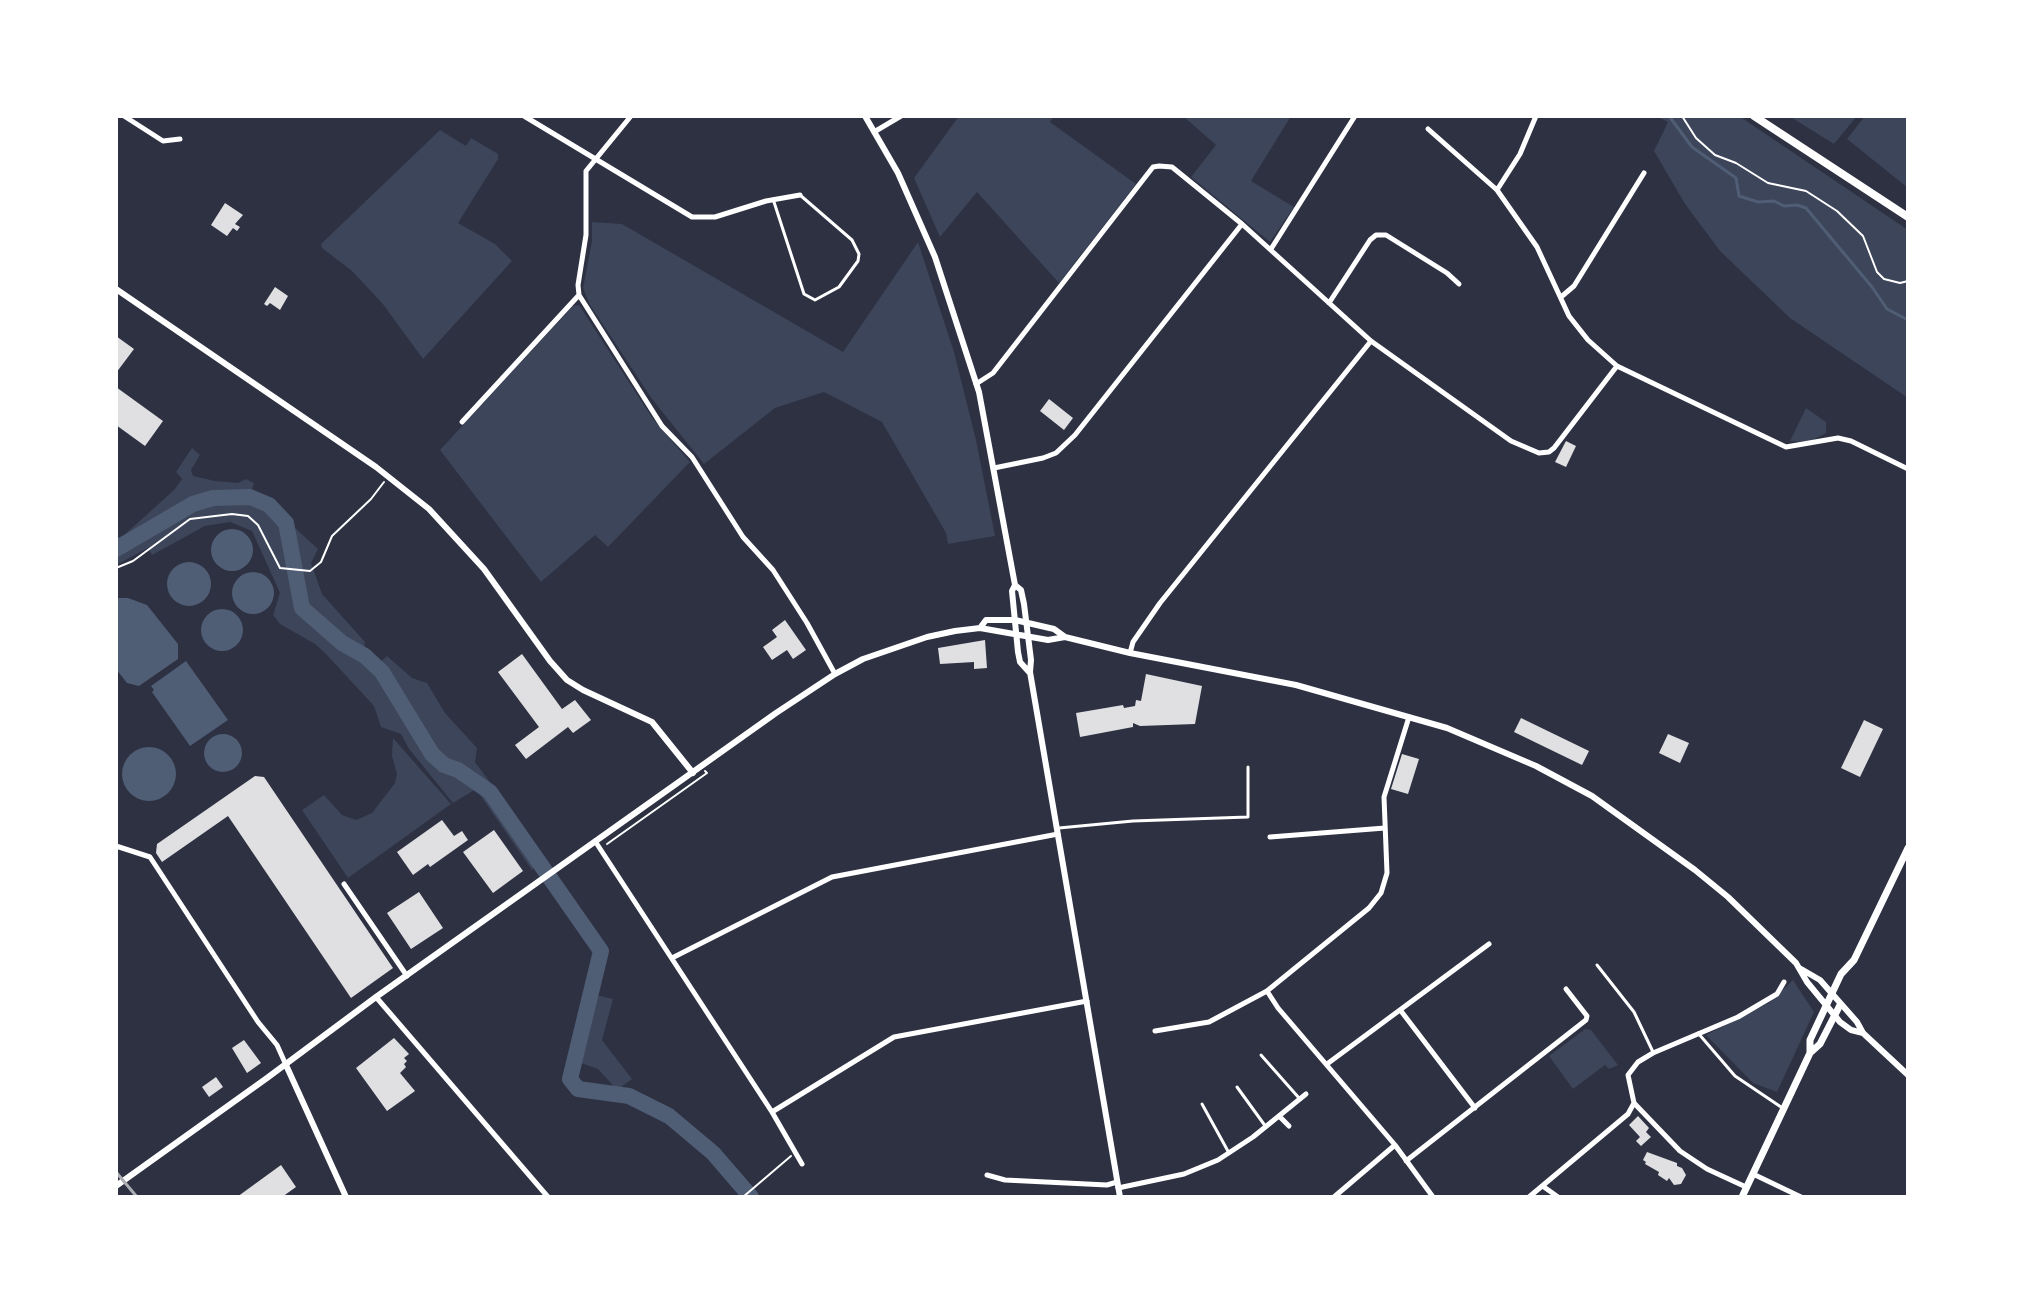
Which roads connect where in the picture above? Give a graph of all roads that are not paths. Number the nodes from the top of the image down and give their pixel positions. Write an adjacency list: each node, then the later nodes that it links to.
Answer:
1 (124, 116): 11 (street)
2 (524, 116): 12 (street)
3 (631, 116): 12 (street)
4 (865, 116): 10 (street)
5 (901, 116): 10 (street)
6 (1355, 116): 19 (street)
7 (1536, 116): 14 (street)
8 (1754, 116): 17 (main road)
9 (1428, 129): 14 (street)
10 (874, 132): 27 (street)
11 (180, 139)
12 (593, 159): 16 (street); 22 (street)
13 (1644, 173): 23 (street)
14 (1497, 190): 23 (street)
15 (800, 195): 16 (street); 16 (lane)
16 (773, 199)
17 (1908, 217)
18 (1242, 224): 19 (street); 27 (street); 29 (street)
19 (1271, 249): 24 (street)
20 (1459, 284): 24 (street)
21 (116, 289): 43 (street)
22 (579, 295): 28 (street); 40 (street)
23 (1561, 297): 26 (street)
24 (1329, 303): 25 (street)
25 (1371, 341): 26 (street); 38 (street)
26 (1617, 366): 30 (street)
27 (976, 384): 29 (street)
28 (462, 422)
29 (994, 468): 31 (street)
30 (1908, 469)
31 (1015, 585): 32 (street); 33 (street)
32 (1015, 620): 33 (street); 34 (street); 35 (street)
33 (1026, 623): 36 (street); 37 (street)
34 (980, 628): 35 (street); 40 (street)
35 (1016, 633): 36 (street); 39 (street)
36 (1028, 636): 37 (street); 39 (street)
37 (1065, 637): 38 (street)
38 (1130, 653): 41 (street)
39 (1030, 672): 45 (street)
40 (835, 674): 43 (street)
41 (1410, 716): 44 (street); 54 (street)
42 (1248, 767): 45 (lane)
43 (693, 773): 47 (street)
44 (1385, 828): 46 (street); 58 (street)
45 (1058, 831): 52 (street); 61 (street)
46 (1270, 837)
47 (595, 841): 52 (street); 55 (street)
48 (116, 846): 73 (street)
49 (1908, 848): 59 (main road)
50 (344, 884): 55 (street)
51 (1489, 944): 64 (street)
52 (672, 958): 82 (street)
53 (1597, 965): 69 (lane)
54 (1801, 969): 59 (street); 63 (street)
55 (407, 976): 60 (street)
56 (1784, 982): 67 (street)
57 (1566, 989): 80 (street)
58 (1267, 991): 66 (street); 72 (street)
59 (1831, 994): 62 (street); 63 (main road)
60 (376, 997): 73 (street); 97 (street)
61 (1087, 1001): 82 (street); 92 (street)
62 (1840, 1005): 65 (main road); 68 (street)
63 (1826, 1006): 65 (street); 70 (main road)
64 (1401, 1011): 72 (street); 80 (street)
65 (1834, 1016): 68 (street); 70 (main road)
66 (1155, 1031)
67 (1698, 1033): 69 (street); 81 (lane)
68 (1863, 1033): 74 (street)
69 (1653, 1053): 78 (street)
70 (1810, 1053): 81 (main road)
71 (1261, 1055): 77 (lane)
72 (1327, 1064): 86 (street)
73 (286, 1065): 93 (street); 96 (street)
74 (1908, 1075)
75 (1237, 1087): 85 (lane)
76 (1306, 1094): 77 (street)
77 (1299, 1098): 83 (street)
78 (1634, 1103): 94 (street); 95 (street)
79 (1202, 1104): 87 (lane)
80 (1475, 1108): 88 (street)
81 (1784, 1109): 90 (main road)
82 (772, 1112): 89 (street)
83 (1279, 1116): 84 (street); 85 (street)
84 (1289, 1126)
85 (1266, 1127): 87 (street)
86 (1395, 1145): 88 (street); 99 (street)
87 (1229, 1153): 92 (street)
88 (1406, 1161): 100 (street)
89 (802, 1164)
90 (1752, 1174): 95 (main road); 104 (street)
91 (987, 1175): 92 (street)
92 (1118, 1185): 98 (street)
93 (116, 1186)
94 (1544, 1187): 101 (street); 102 (street)
95 (1746, 1187): 103 (main road)
96 (346, 1197)
97 (548, 1197)
98 (1120, 1197)
99 (1334, 1197)
100 (1433, 1197)
101 (1529, 1197)
102 (1558, 1197)
103 (1742, 1197)
104 (1801, 1197)

